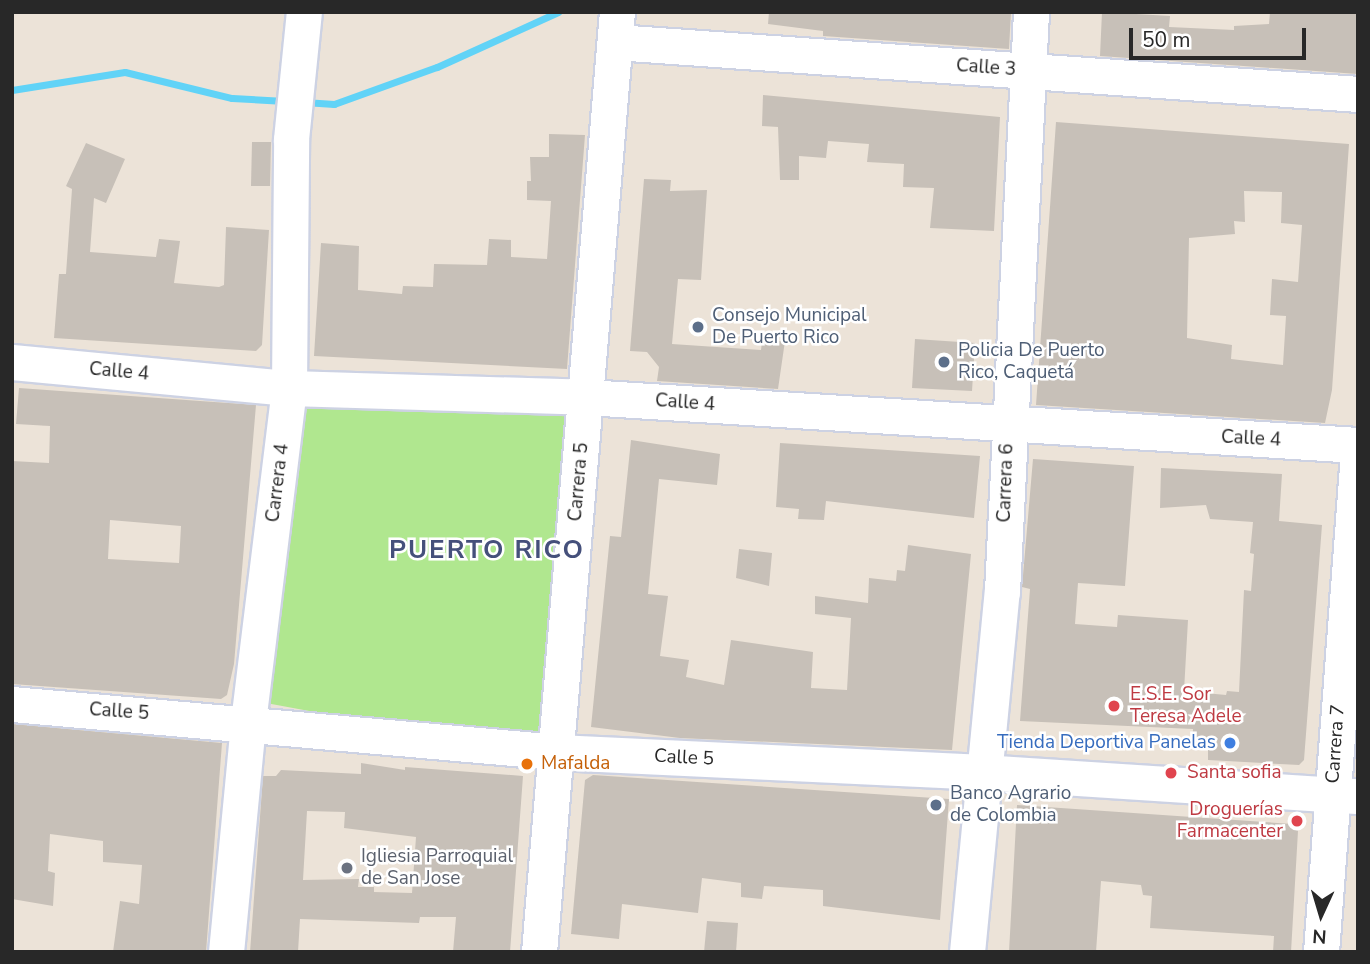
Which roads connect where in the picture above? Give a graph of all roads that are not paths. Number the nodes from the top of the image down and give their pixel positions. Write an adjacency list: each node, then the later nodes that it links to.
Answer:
1 (304, 12): 7 (street, Carrera 4)
2 (1031, 12): 4 (street, Carrera 6)
3 (616, 24): 4 (street, Calle 3); 8 (street, Carrera 5)
4 (1026, 70): 5 (street, Calle 3); 9 (street, Carrera 6)
5 (1358, 94)
6 (12, 362): 7 (street, Calle 4)
7 (289, 388): 8 (street, Calle 4); 13 (street, Carrera 4)
8 (586, 397): 9 (street, Calle 4); 14 (street, Carrera 5)
9 (1007, 424): 10 (street, Calle 4); 15 (street, Carrera 6)
10 (1358, 445)
11 (1358, 453): 16 (street, Carrera 7)
12 (12, 704): 13 (street, Calle 5)
13 (248, 722): 14 (street, Calle 5); 17 (street, Carrera 4)
14 (558, 752): 15 (street, Calle 5); 18 (street, Carrera 5)
15 (983, 772): 16 (street, Calle 5); 19 (street, Carrera 6)
16 (1345, 795): 20 (street, Carrera 7)
17 (226, 952)
18 (540, 952)
19 (967, 952)
20 (1321, 952)

